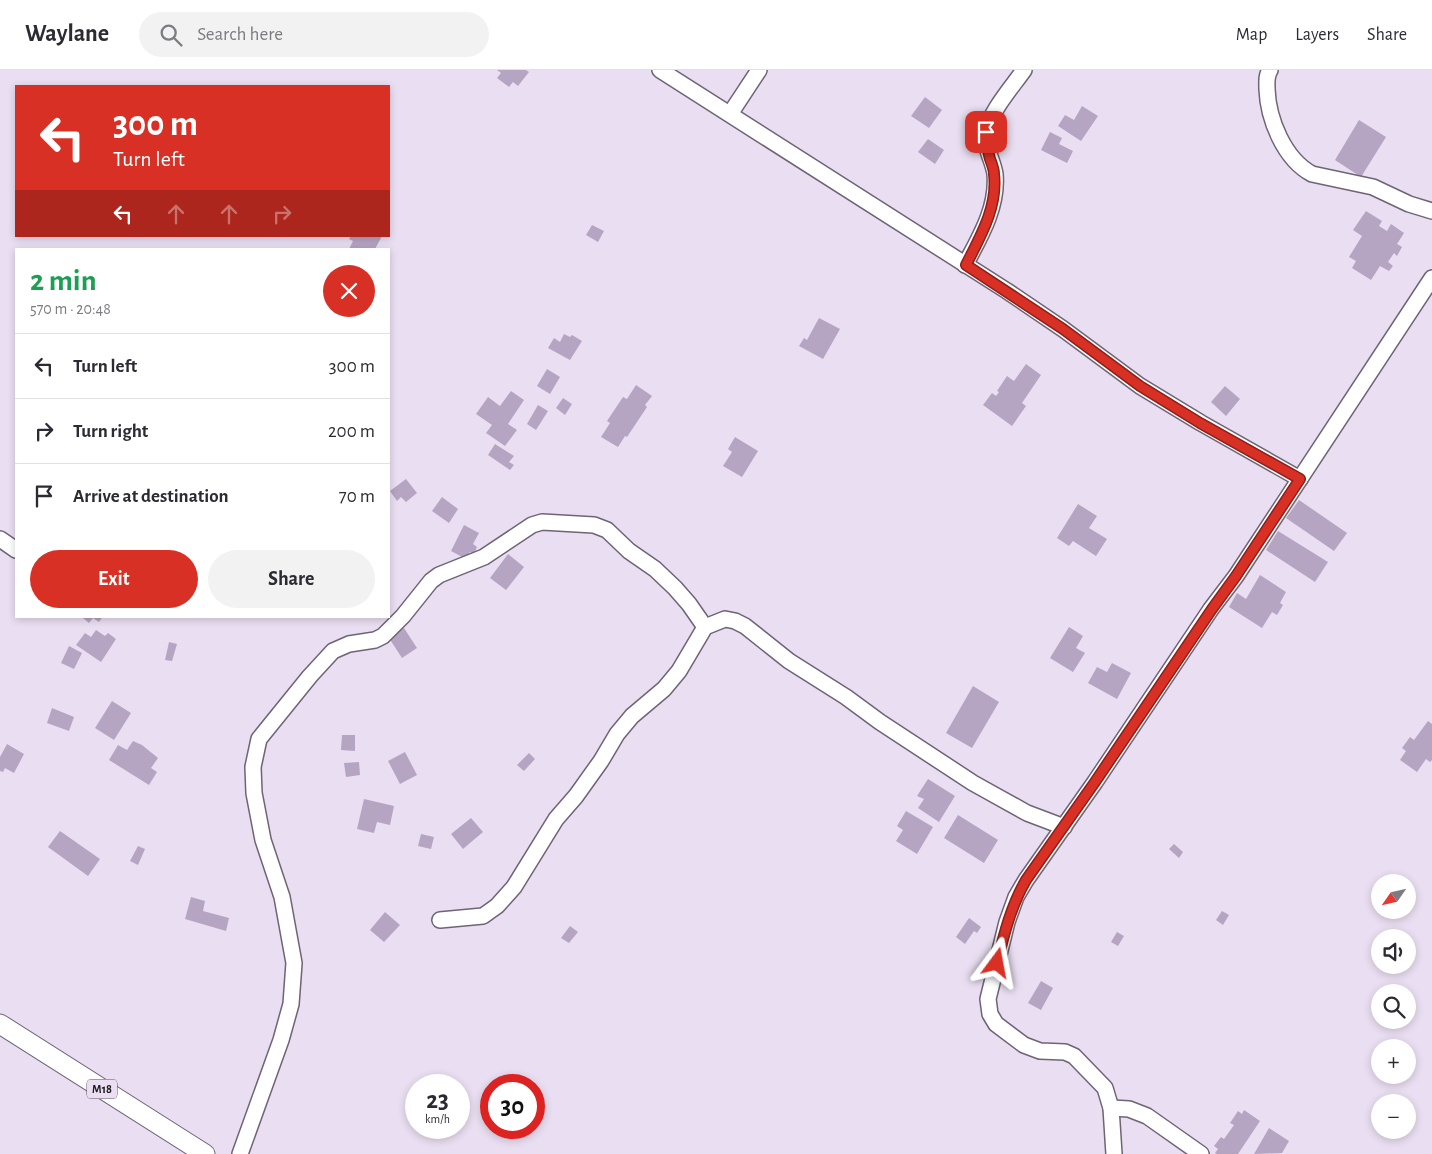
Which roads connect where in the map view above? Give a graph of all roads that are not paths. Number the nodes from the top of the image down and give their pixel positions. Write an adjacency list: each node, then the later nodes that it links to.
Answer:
1 (660, 70): 5 (street)
2 (760, 70): 5 (street)
3 (1024, 70): 7 (street)
4 (1270, 70): 6 (street)
5 (730, 114): 7 (street)
6 (1432, 211)
7 (966, 265): 9 (street)
8 (1432, 278): 9 (street)
9 (1300, 479): 13 (street)
10 (0, 539): 11 (street)
11 (15, 549)
12 (705, 627): 13 (street); 14 (street); 18 (street)
13 (1064, 827): 16 (street)
14 (440, 920)
15 (0, 1024): 17 (main road, M18)
16 (1112, 1108): 19 (street); 20 (street)
17 (205, 1154)
18 (240, 1154)
19 (1114, 1154)
20 (1200, 1154)

